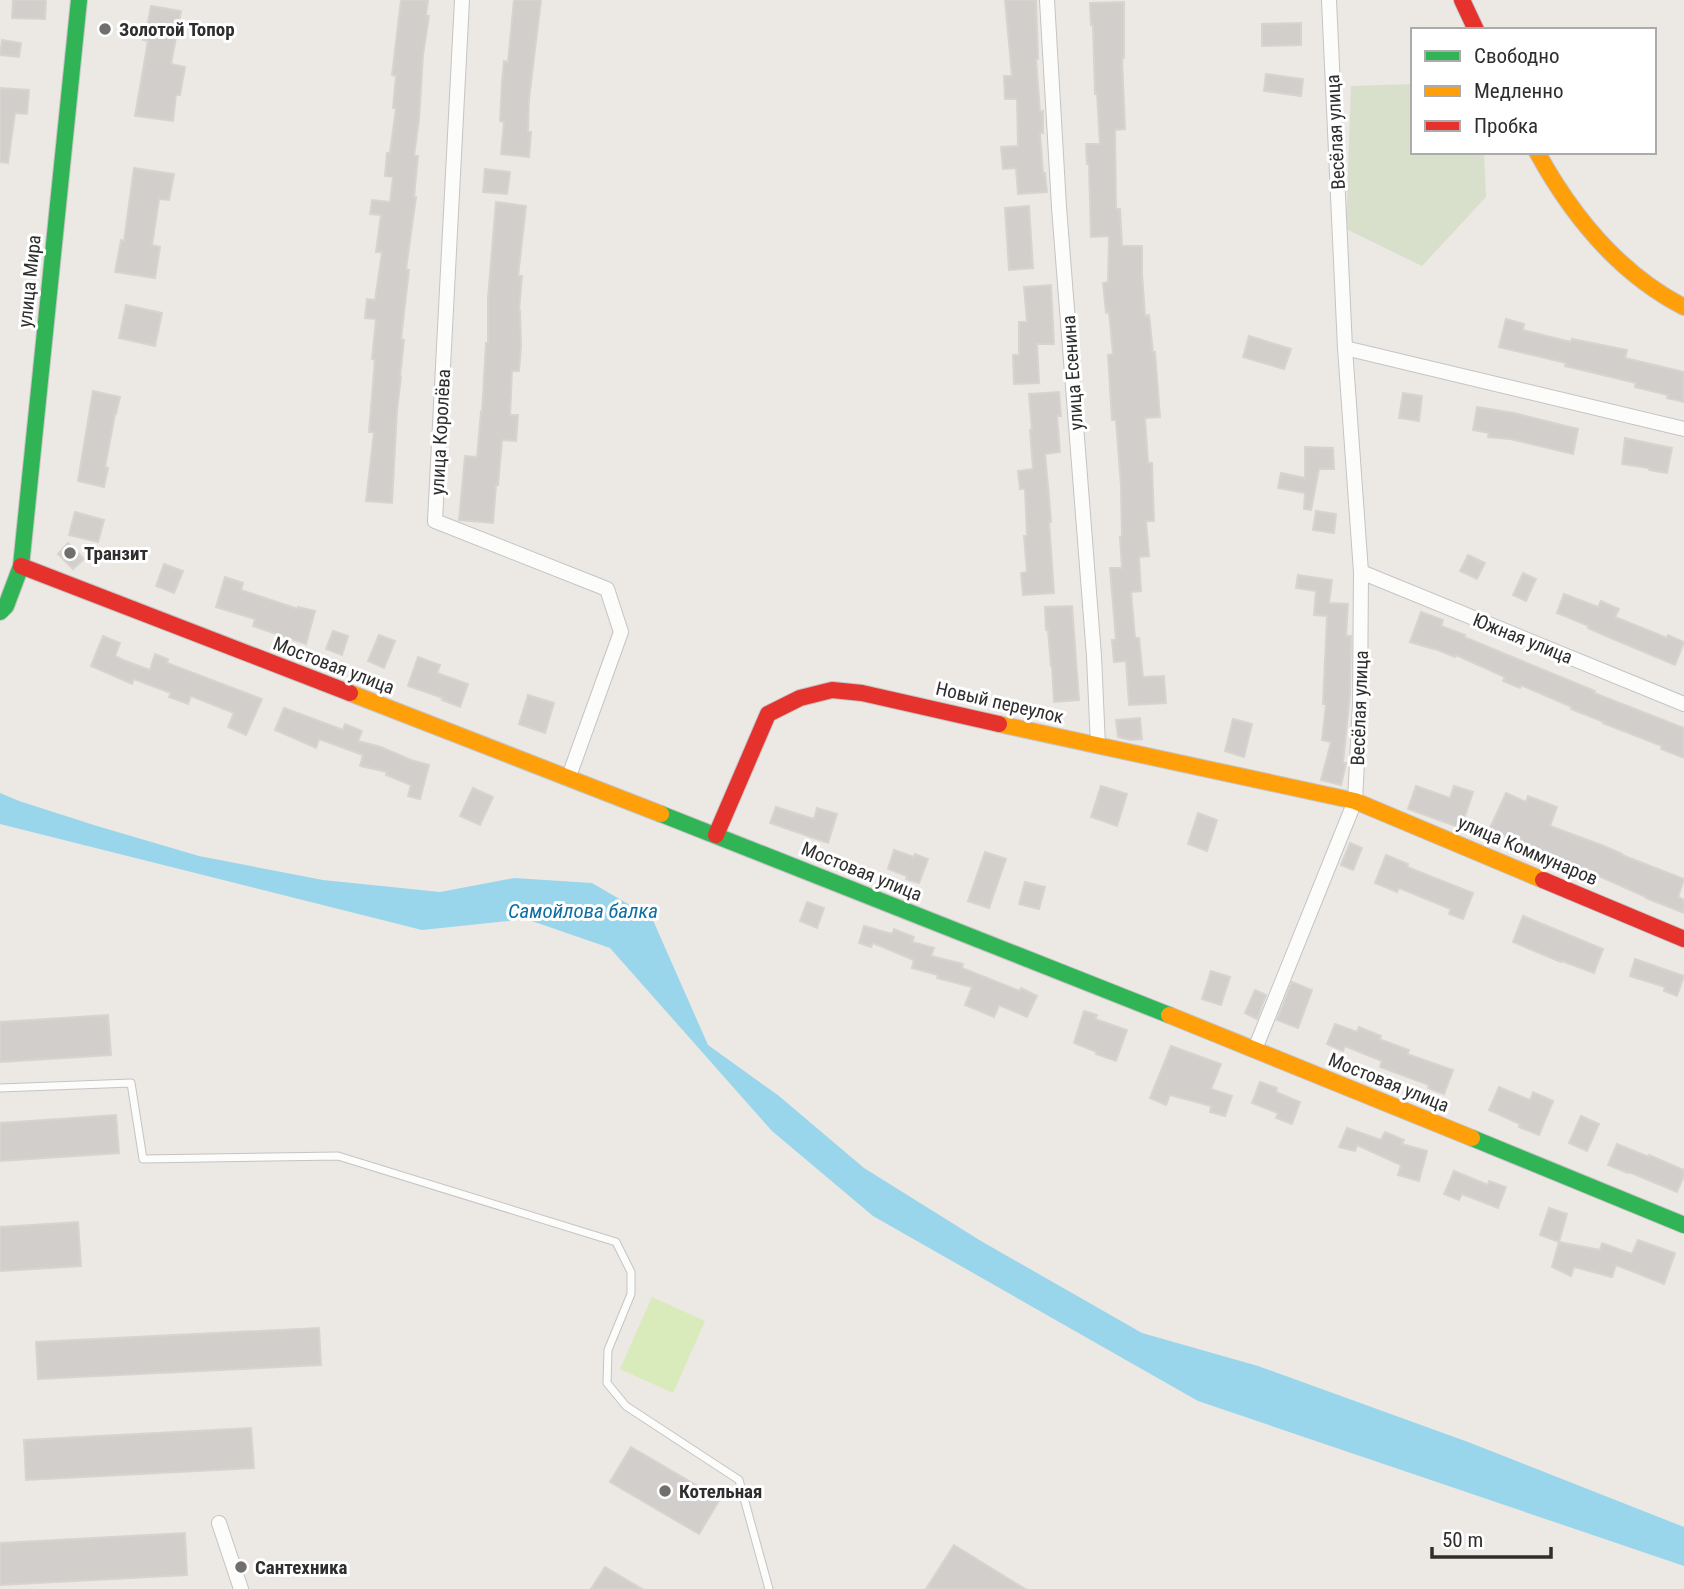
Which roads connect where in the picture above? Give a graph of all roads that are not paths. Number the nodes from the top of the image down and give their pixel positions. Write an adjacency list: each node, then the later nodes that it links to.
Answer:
1 (79, 0): 11 (street, улица Мира)
2 (463, 0): 16 (street, улица Королёва)
3 (1047, 0): 15 (street, улица Есенина)
4 (1329, 0): 9 (street, Весёлая улица)
5 (1462, 0): 6 (street)
6 (1475, 28)
7 (1538, 154): 8 (street)
8 (1684, 307)
9 (1345, 348): 10 (street); 12 (street, Весёлая улица)
10 (1684, 429)
11 (21, 566): 13 (street, улица Мира); 16 (street, Мостовая улица)
12 (1361, 572): 14 (street, Южная улица); 17 (street, Весёлая улица)
13 (0, 612)
14 (1684, 704)
15 (1098, 746): 17 (street, Новый переулок); 18 (street, Новый переулок)
16 (568, 779): 18 (street, Мостовая улица)
17 (1355, 801): 19 (street, улица Коммунаров); 20 (street, Весёлая улица)
18 (716, 835): 20 (street, Мостовая улица)
19 (1684, 939)
20 (1255, 1049): 22 (street, Мостовая улица)
21 (0, 1088): 25 (lane)
22 (1684, 1226)
23 (219, 1523): 24 (street)
24 (241, 1589)
25 (769, 1589)

